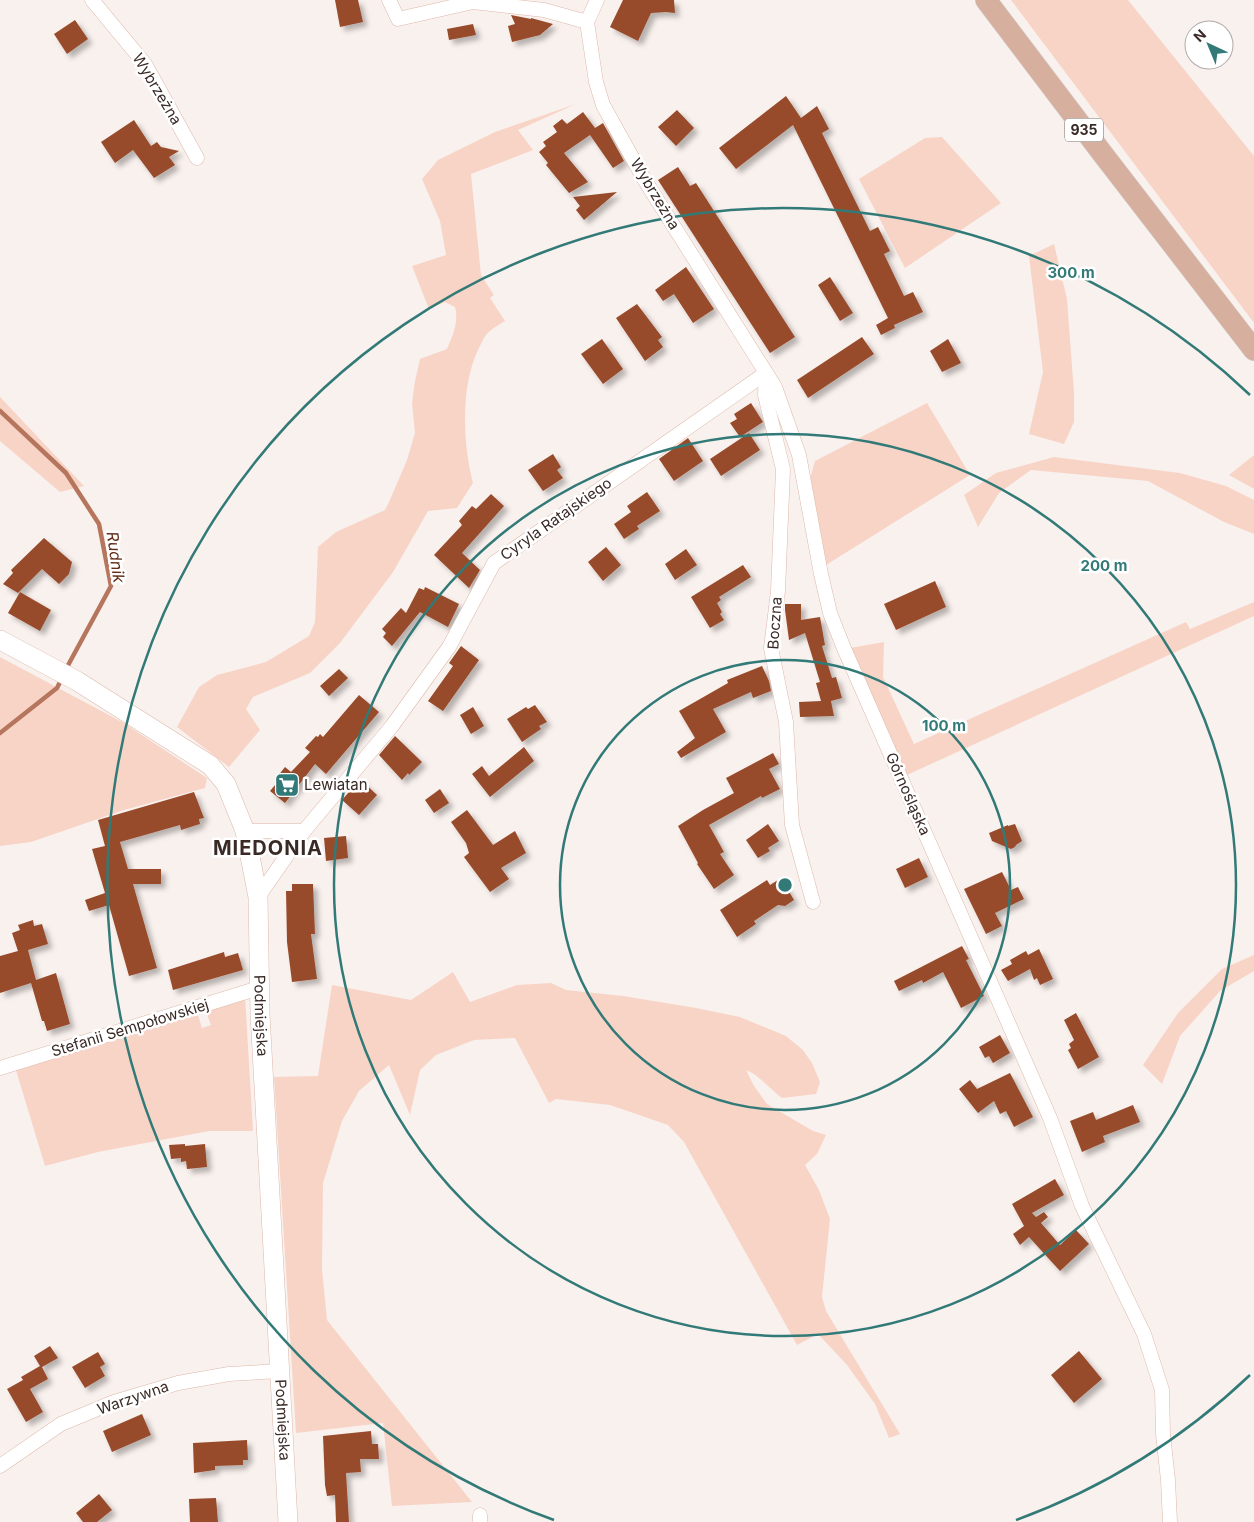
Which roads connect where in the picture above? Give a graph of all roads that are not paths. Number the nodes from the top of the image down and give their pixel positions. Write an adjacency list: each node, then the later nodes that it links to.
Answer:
1 (92, 0): 6 (street, Wybrzeżna)
2 (389, 0): 5 (street)
3 (597, 0): 5 (street)
4 (986, 0): 7 (main road, 935)
5 (587, 22): 8 (street, Wybrzeżna)
6 (197, 158)
7 (1254, 350)
8 (766, 373): 11 (street, Cyryla Ratajskiego); 13 (street, Boczna); 19 (street, Górnośląska)
9 (0, 640): 10 (street, Podmiejska)
10 (245, 831): 11 (street); 12 (street, Podmiejska)
11 (304, 831): 12 (street, Cyryla Ratajskiego)
12 (258, 897): 14 (street, Podmiejska)
13 (813, 902)
14 (260, 988): 15 (street, Stefanii Sempołowskiej); 16 (street, Podmiejska)
15 (0, 1068)
16 (280, 1371): 17 (street, Warzywna); 18 (street, Podmiejska)
17 (0, 1466)
18 (288, 1522)
19 (1170, 1522)

